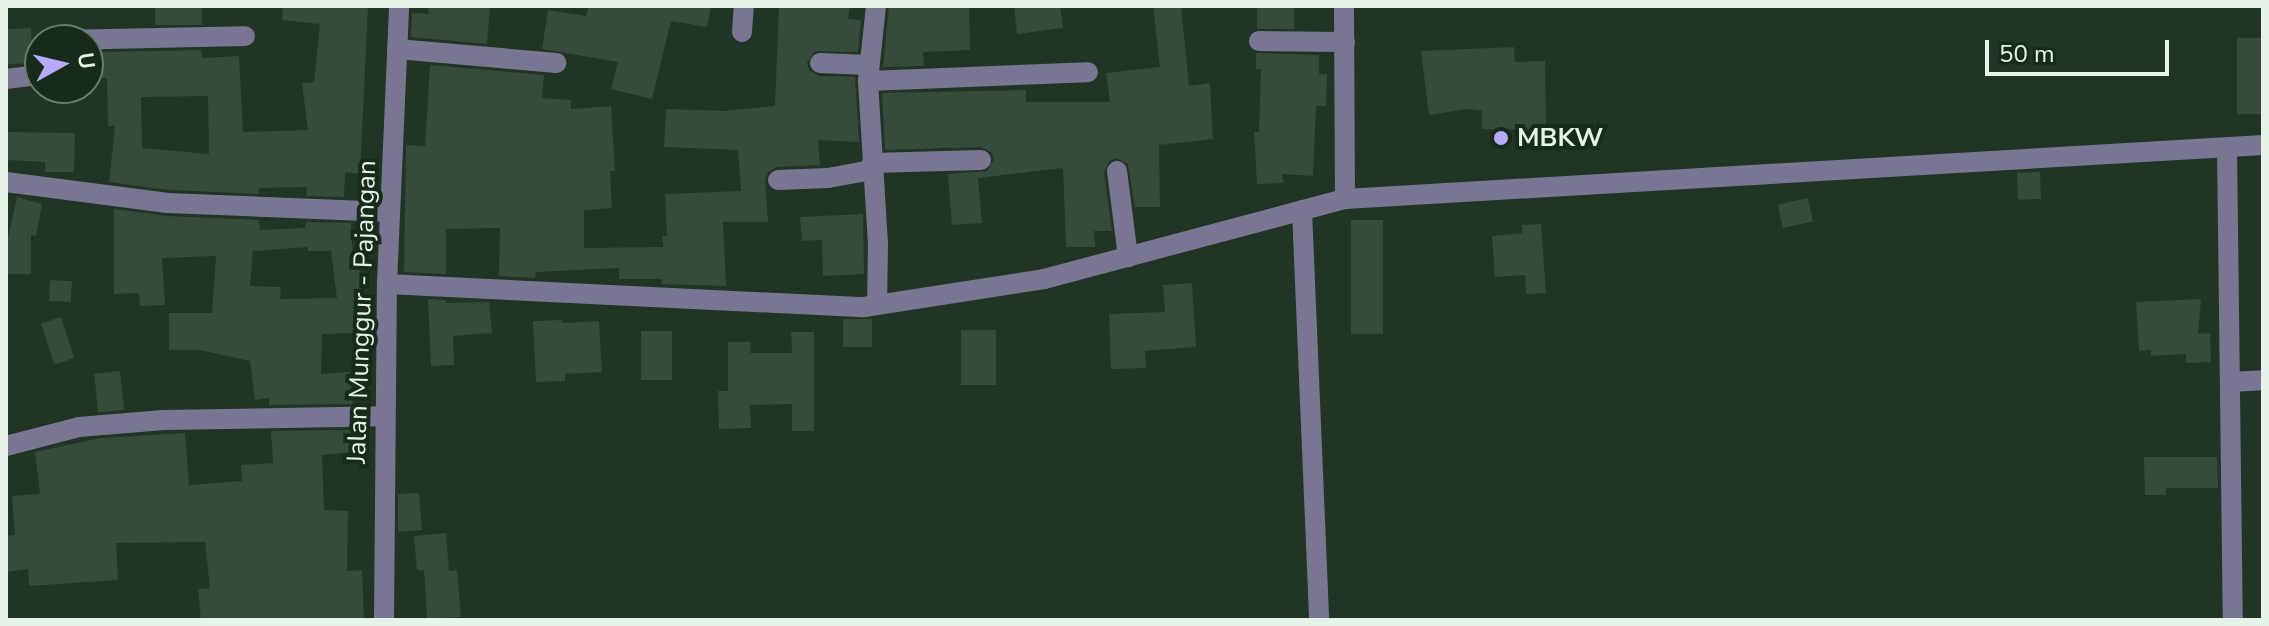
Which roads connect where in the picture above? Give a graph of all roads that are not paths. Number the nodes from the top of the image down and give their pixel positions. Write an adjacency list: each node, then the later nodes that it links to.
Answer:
1 (399, 6): 10 (street, Jalan Munggur - Pajangan)
2 (744, 6): 5 (street)
3 (876, 6): 14 (street)
4 (1344, 6): 9 (street)
5 (742, 32)
6 (245, 36): 7 (street)
7 (104, 39)
8 (1259, 41): 9 (street)
9 (1345, 42): 22 (street)
10 (397, 49): 11 (street); 24 (street, Jalan Munggur - Pajangan)
11 (556, 63)
12 (820, 63): 14 (street)
13 (1088, 72): 14 (street)
14 (868, 73): 18 (street)
15 (2263, 145): 16 (street)
16 (2227, 147): 22 (street); 29 (street)
17 (981, 160): 18 (street)
18 (872, 167): 20 (street); 27 (street)
19 (1117, 171): 25 (street)
20 (778, 180)
21 (6, 182): 24 (street)
22 (1345, 199): 23 (street)
23 (1302, 210): 25 (street); 33 (street)
24 (390, 212): 26 (street, Jalan Munggur - Pajangan)
25 (1128, 257): 27 (street)
26 (387, 284): 27 (street); 30 (street, Jalan Munggur - Pajangan)
27 (877, 305)
28 (2263, 380): 29 (street)
29 (2230, 382): 34 (street)
30 (385, 416): 31 (street); 32 (street, Jalan Munggur - Pajangan)
31 (6, 446)
32 (384, 620)
33 (1319, 620)
34 (2233, 620)

